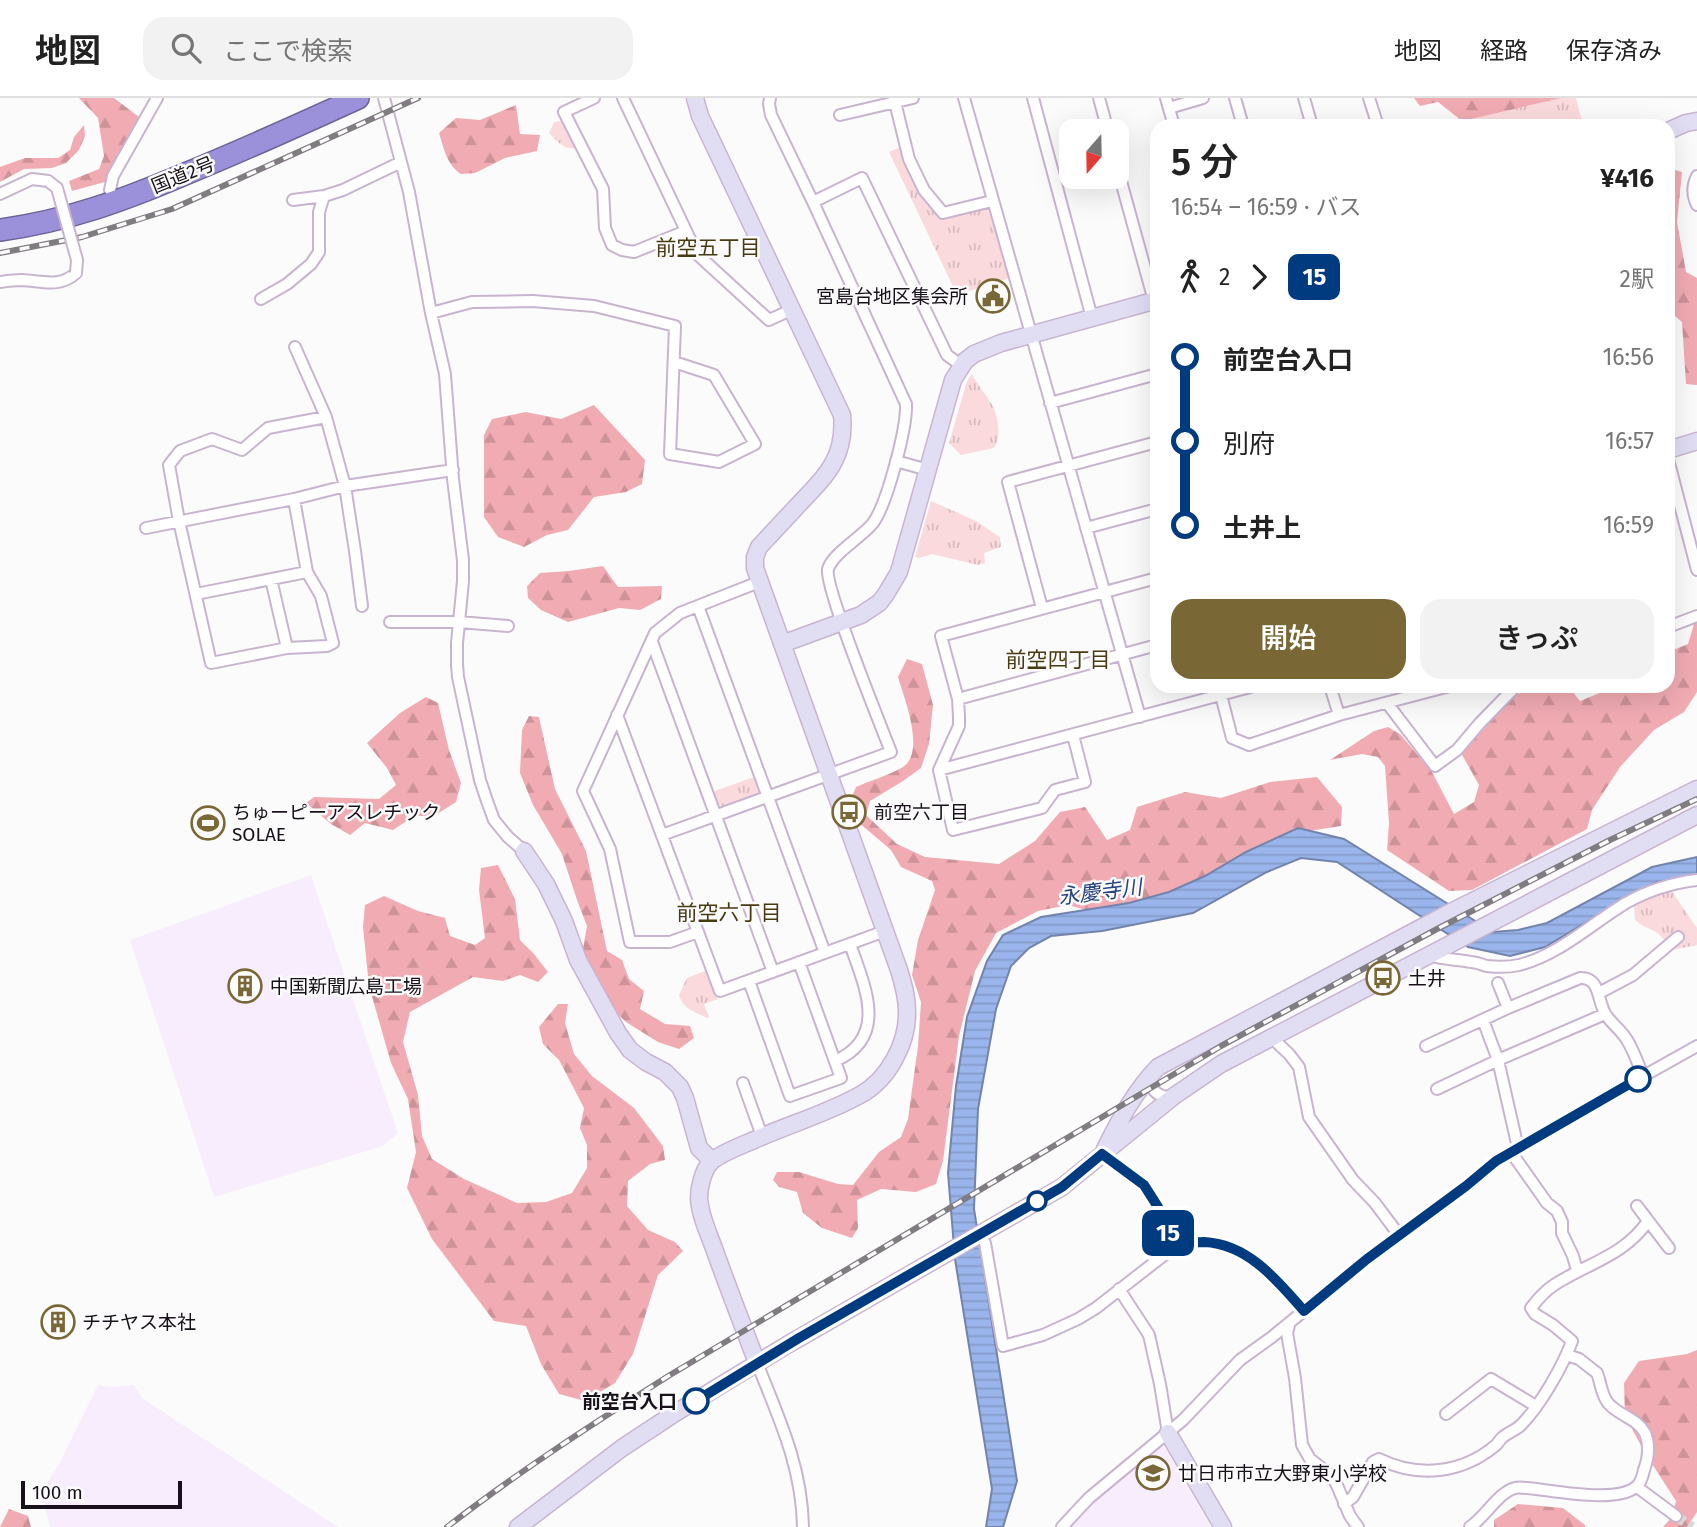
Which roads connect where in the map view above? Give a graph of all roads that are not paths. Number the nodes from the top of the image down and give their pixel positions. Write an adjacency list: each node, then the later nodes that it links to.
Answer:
1 (156, 98): 29 (street)
2 (329, 98): 29 (highway, 国道2号)
3 (358, 98): 37 (highway, 国道2号)
4 (384, 98): 26 (street)
5 (594, 98): 38 (street)
6 (623, 98): 38 (street)
7 (695, 98): 43 (street)
8 (770, 98): 34 (street)
9 (913, 98): 17 (street)
10 (964, 98): 33 (street)
11 (1033, 98): 45 (street)
12 (1099, 98): 20 (street)
13 (1203, 98): 18 (street)
14 (1235, 98): 21 (street)
15 (1304, 98): 22 (street)
16 (1369, 98): 23 (street)
17 (894, 100): 19 (street); 33 (street)
18 (1168, 103)
19 (840, 115)
20 (1105, 119)
21 (1241, 119)
22 (1310, 119)
23 (1376, 119)
24 (1697, 121): 25 (street)
25 (1675, 128)
26 (401, 162): 31 (street); 44 (street)
27 (1696, 182): 35 (street)
28 (1123, 189): 40 (street)
29 (110, 190): 36 (highway, 国道2号)
30 (0, 194): 39 (street, bridge)
31 (324, 196): 32 (street); 41 (street)
32 (293, 200)
33 (992, 201): 46 (street)
34 (813, 202): 49 (street); 56 (street)
35 (1697, 205)
36 (0, 215)
37 (0, 230)
38 (685, 231): 43 (street)
39 (0, 282)
40 (1150, 283)
41 (261, 299)
42 (1150, 302): 45 (street)
43 (791, 310): 71 (street)
44 (431, 313): 48 (street); 58 (street)
45 (1092, 318): 46 (street)
46 (1030, 335): 49 (street); 51 (street)
47 (295, 346): 52 (street)
48 (674, 362): 48 (street)
49 (962, 366): 59 (street)
50 (1150, 376): 51 (street)
51 (1050, 403): 57 (street)
52 (326, 417): 60 (street); 64 (street)
53 (1697, 441): 55 (street)
54 (1150, 444): 57 (street)
55 (1675, 448)
56 (896, 461): 59 (street); 80 (street)
57 (1068, 466): 66 (street); 76 (street)
58 (453, 470): 60 (street); 79 (street)
59 (928, 470): 80 (street)
60 (345, 486): 62 (street); 74 (street)
61 (1675, 486): 67 (street)
62 (293, 499): 64 (street); 68 (street)
63 (1150, 511): 66 (street)
64 (179, 521): 65 (street); 73 (street)
65 (146, 528)
66 (1086, 528): 72 (street)
67 (1697, 570)
68 (307, 572): 69 (street); 86 (street)
69 (271, 579): 73 (street); 86 (street)
70 (1150, 580): 72 (street)
71 (759, 582): 75 (street); 84 (street)
72 (1104, 592): 76 (street); 87 (street)
73 (195, 594): 86 (street)
74 (362, 606)
75 (698, 606): 83 (street); 104 (street)
76 (1042, 608): 95 (street)
77 (1697, 616): 81 (street)
78 (390, 622): 79 (street)
79 (459, 622): 82 (street); 108 (street)
80 (842, 622): 84 (street); 102 (street)
81 (1675, 624)
82 (508, 626)
83 (652, 642): 97 (street); 106 (street)
84 (782, 645): 102 (street)
85 (1150, 647): 87 (street)
86 (287, 648)
87 (1122, 654): 95 (street); 99 (street)
88 (1228, 693): 93 (street)
89 (1332, 693): 98 (street)
90 (1403, 693): 94 (street)
91 (1423, 693): 94 (street)
92 (1509, 693): 96 (street)
93 (1221, 695): 98 (street); 99 (street)
94 (1404, 698): 96 (street)
95 (958, 699): 101 (street)
96 (1387, 703): 98 (street)
97 (617, 715): 107 (street); 111 (street)
98 (1339, 715)
99 (1140, 718): 100 (street)
100 (1073, 735): 101 (street); 101 (street)
101 (939, 770)
102 (829, 775): 104 (street); 110 (street)
103 (1697, 789): 129 (street)
104 (768, 797): 106 (street); 114 (street)
105 (1697, 815): 115 (street)
106 (715, 816): 107 (street); 117 (street)
107 (662, 835): 111 (street)
108 (524, 851): 137 (street)
109 (1697, 880): 115 (street)
110 (885, 931): 113 (street); 134 (street)
111 (698, 932): 118 (street)
112 (1678, 937): 120 (street)
113 (850, 944): 114 (street); 128 (street)
114 (825, 953): 116 (street)
115 (1428, 955): 124 (street)
116 (799, 962): 117 (street); 128 (street)
117 (773, 972): 118 (street)
118 (749, 981): 128 (street)
119 (1498, 983): 121 (street)
120 (1599, 993): 121 (street); 122 (street)
121 (1508, 1008): 123 (street)
122 (1605, 1014): 127 (street); 130 (street)
123 (1483, 1020): 125 (street); 127 (street)
124 (1271, 1037): 133 (street); 140 (street)
125 (1426, 1046)
126 (1697, 1046): 130 (street)
127 (1499, 1060): 132 (street); 135 (street)
128 (835, 1061)
129 (1158, 1067): 133 (street); 136 (street)
130 (1643, 1076): 135 (street)
131 (743, 1083): 134 (street)
132 (1437, 1089)
133 (1174, 1097): 136 (street)
134 (762, 1136): 137 (street)
135 (1515, 1150): 140 (street); 144 (street)
136 (1102, 1154): 141 (street); 143 (street)
137 (712, 1161): 149 (street)
138 (1637, 1206): 139 (street)
139 (1648, 1221): 142 (street); 148 (street)
140 (1399, 1235): 146 (street)
141 (985, 1237): 145 (street); 149 (street)
142 (1669, 1248)
143 (1173, 1249): 145 (street); 146 (street)
144 (1576, 1267)
145 (1119, 1289): 152 (street)
146 (1304, 1311): 147 (street)
147 (1290, 1322): 152 (street); 154 (street)
148 (1567, 1355): 150 (street); 153 (street)
149 (757, 1363): 156 (street); 157 (street)
150 (1536, 1405): 151 (street); 154 (street)
151 (1446, 1414)
152 (1168, 1433): 158 (street); 159 (street)
153 (1637, 1487): 155 (street); 161 (street)
154 (1344, 1504): 160 (street)
155 (1676, 1516)
156 (518, 1527)
157 (803, 1527)
158 (1062, 1527)
159 (1223, 1527)
160 (1358, 1527)
161 (1470, 1527)

